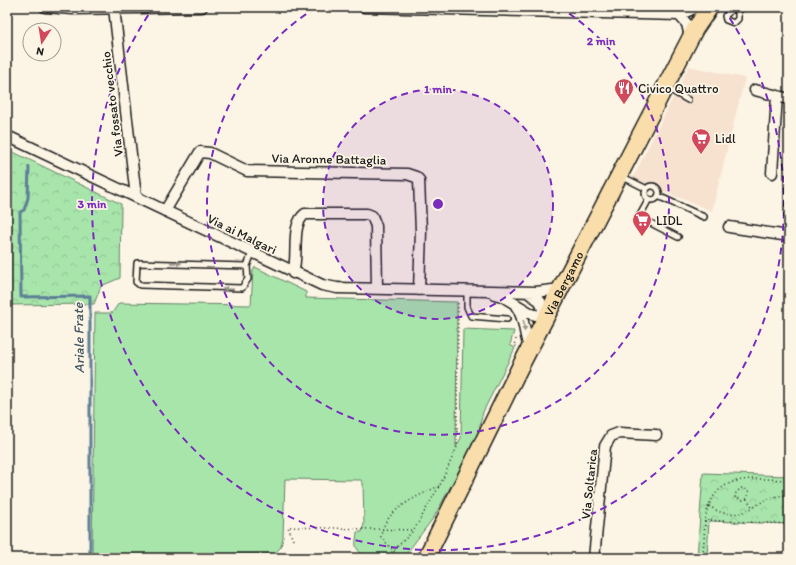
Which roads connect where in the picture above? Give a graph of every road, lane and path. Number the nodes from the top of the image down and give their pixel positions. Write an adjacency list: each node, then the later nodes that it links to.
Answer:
1 (45, 7): 8 (street)
2 (202, 7): 9 (street)
3 (364, 7): 10 (street)
4 (697, 7): 11 (street); 12 (main road, Via Bergamo)
5 (710, 7): 12 (main road, Via Bergamo)
6 (734, 7): 7 (lane)
7 (738, 7)
8 (98, 8): 9 (street)
9 (114, 8): 23 (street, Via fossato vecchio)
10 (387, 8): 11 (street)
11 (679, 15): 12 (street)
12 (692, 34): 13 (main road, Via Bergamo)
13 (666, 87): 17 (lane); 20 (main road, Via Bergamo)
14 (755, 90): 15 (street)
15 (777, 96): 16 (street); 19 (street)
16 (789, 99)
17 (688, 100)
18 (7, 136): 23 (street, Via ai Malgari)
19 (772, 173)
20 (620, 176): 21 (lane); 34 (main road, Via Bergamo)
21 (647, 189): 22 (lane); 24 (lane)
22 (658, 196): 24 (lane); 26 (lane)
23 (136, 197): 25 (street, Via ai Malgari)
24 (649, 199): 29 (lane)
25 (165, 211): 30 (street, Via ai Malgari); 35 (street, Via Aronne Battaglia)
26 (704, 217)
27 (730, 226): 28 (street)
28 (789, 236)
29 (678, 237)
30 (252, 253): 31 (lane); 32 (street, Via ai Malgari)
31 (247, 266): 31 (lane, one-way to 31)
32 (293, 273): 33 (street, Via ai Malgari); 33 (street)
33 (376, 288): 35 (street, Via ai Malgari)
34 (561, 289): 38 (street, Via ai Malgari); 41 (main road, Via Bergamo)
35 (419, 290): 36 (street, Via ai Malgari)
36 (467, 291): 37 (street, Via ai Malgari); 42 (lane)
37 (481, 291): 38 (street, Via ai Malgari); 40 (street, Via ai Malgari)
38 (527, 292): 41 (street)
39 (458, 299): 46 (path)
40 (515, 304): 41 (street, Via ai Malgari); 43 (street, one-way to 43)
41 (546, 318): 43 (main road, Via Bergamo)
42 (507, 319)
43 (530, 349): 55 (main road, Via Bergamo)
44 (656, 435): 62 (street, Via Soltarica)
45 (789, 480): 49 (path)
46 (440, 485): 53 (path); 54 (path)
47 (789, 496): 50 (path)
48 (747, 499): 48 (path); 50 (path)
49 (709, 506): 50 (path); 51 (path)
50 (752, 508)
51 (705, 520): 52 (path); 63 (path)
52 (789, 524)
53 (382, 529): 54 (path); 56 (path); 57 (path)
54 (414, 530): 57 (path)
55 (434, 539): 60 (main road, Via Bergamo); 61 (main road, Via Bergamo)
56 (293, 540)
57 (394, 551): 58 (path); 59 (path)
58 (386, 558)
59 (400, 558)
60 (415, 558)
61 (426, 558)
62 (594, 558)
63 (703, 558)

